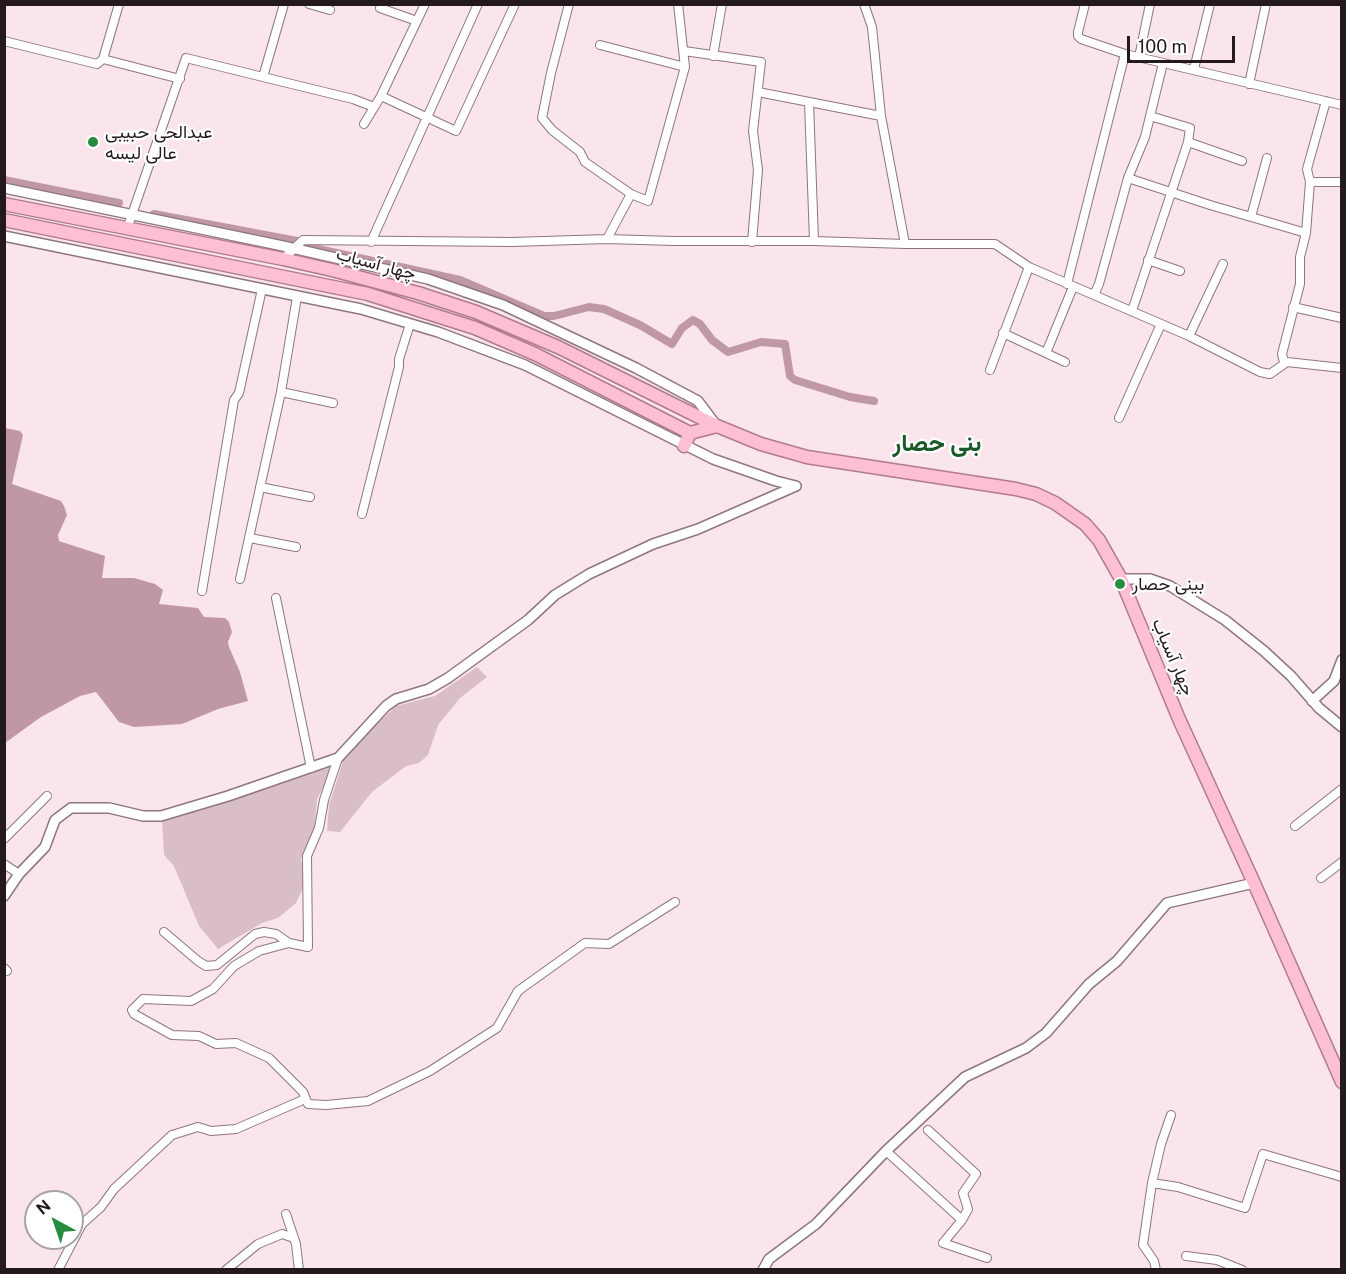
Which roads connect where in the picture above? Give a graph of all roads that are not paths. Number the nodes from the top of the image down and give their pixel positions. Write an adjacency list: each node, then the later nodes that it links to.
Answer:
1 (119, 4): 24 (street)
2 (284, 4): 28 (street)
3 (309, 4): 16 (street)
4 (425, 4): 17 (street)
5 (478, 4): 39 (street)
6 (515, 4): 39 (street)
7 (569, 4): 49 (street)
8 (678, 4): 20 (street)
9 (722, 4): 22 (street)
10 (864, 4): 37 (street)
11 (1085, 4): 21 (street)
12 (1150, 4): 23 (street)
13 (1210, 4): 27 (street)
14 (1266, 4): 30 (street)
15 (380, 8): 17 (street)
16 (330, 10)
17 (417, 21): 32 (street)
18 (4, 41): 24 (street)
19 (600, 45): 26 (street)
20 (684, 51): 22 (street); 26 (street)
21 (1125, 54): 23 (street); 68 (street)
22 (713, 56): 31 (street)
23 (1139, 57): 25 (street)
24 (103, 59): 29 (street)
25 (1163, 63): 27 (street); 38 (street)
26 (686, 67): 49 (street)
27 (1194, 69): 30 (street)
28 (263, 77): 29 (street); 36 (street)
29 (180, 79): 51 (street)
30 (1249, 84): 33 (street)
31 (758, 92): 34 (street); 60 (street)
32 (381, 96): 36 (street); 39 (street)
33 (1326, 101): 35 (street); 45 (street)
34 (809, 102): 37 (street); 58 (street)
35 (1341, 105)
36 (374, 107): 40 (street)
37 (881, 116): 61 (street)
38 (1150, 117): 41 (street); 44 (street)
39 (428, 118): 59 (street)
40 (364, 124)
41 (1188, 142): 43 (street); 48 (street)
42 (1267, 159): 52 (street)
43 (1242, 161)
44 (1128, 178): 48 (street); 70 (street)
45 (1310, 182): 46 (street); 55 (street)
46 (1341, 182)
47 (4, 188): 51 (street)
48 (1170, 192): 52 (street); 64 (street)
49 (631, 194): 57 (street)
50 (4, 204): 54 (highway, چهار آسیاب)
51 (131, 214): 54 (street); 62 (street)
52 (1251, 217): 55 (street)
53 (4, 220): 88 (highway, چهار آسیاب)
54 (127, 229): 63 (highway, چهار آسیاب)
55 (1306, 233): 72 (street)
56 (4, 236): 69 (street)
57 (607, 239): 59 (street); 60 (street)
58 (814, 241): 60 (street); 61 (street)
59 (370, 242): 62 (street)
60 (752, 242)
61 (904, 244): 66 (street)
62 (294, 248): 63 (street); 87 (street)
63 (283, 259): 87 (highway, چهار آسیاب)
64 (1148, 260): 67 (street); 73 (street)
65 (1223, 264): 78 (street)
66 (1029, 267): 68 (street); 77 (street)
67 (1180, 271)
68 (1070, 286): 70 (street); 79 (street)
69 (262, 289): 71 (street); 97 (street)
70 (1094, 295): 73 (street)
71 (297, 297): 75 (street); 84 (street)
72 (1293, 307): 74 (street); 81 (street)
73 (1132, 311): 76 (street)
74 (1341, 318)
75 (410, 324): 89 (street); 92 (street)
76 (1161, 324): 78 (street); 86 (street)
77 (1003, 333): 79 (street); 83 (street)
78 (1189, 336): 81 (street)
79 (1046, 353): 80 (street)
80 (1065, 362)
81 (1284, 362): 82 (street)
82 (1341, 368)
83 (990, 370)
84 (281, 392): 85 (street); 90 (street)
85 (333, 403)
86 (1119, 418)
87 (717, 426): 88 (highway); 96 (highway, چهار آسیاب)
88 (690, 433): 89 (highway)
89 (684, 446): 102 (street)
90 (260, 487): 91 (street); 93 (street)
91 (310, 497)
92 (362, 514)
93 (250, 538): 94 (street); 95 (street)
94 (296, 547)
95 (240, 579)
96 (1121, 579): 100 (street); 112 (highway, چهار آسیاب)
97 (202, 591)
98 (276, 598): 103 (street)
99 (1341, 660): 100 (street)
100 (1312, 701): 101 (street)
101 (1341, 727)
102 (338, 758): 103 (street); 116 (street)
103 (311, 768): 110 (street)
104 (1341, 789): 106 (street)
105 (47, 796): 107 (street)
106 (1295, 826)
107 (4, 838)
108 (1341, 862): 111 (street)
109 (4, 864): 110 (street)
110 (19, 874): 113 (street)
111 (1321, 878)
112 (1254, 883): 117 (highway, چهار آسیاب); 121 (street)
113 (4, 896)
114 (675, 902): 118 (street)
115 (164, 932): 116 (street)
116 (289, 943): 118 (street)
117 (1341, 1082)
118 (305, 1099): 129 (street)
119 (1171, 1115): 123 (street)
120 (928, 1130): 125 (street)
121 (886, 1151): 125 (street); 132 (street)
122 (1341, 1177): 123 (street)
123 (1152, 1183): 133 (street)
124 (286, 1214): 126 (street)
125 (962, 1220): 128 (street)
126 (294, 1238): 130 (street); 131 (street)
127 (1186, 1256): 134 (street)
128 (987, 1258)
129 (58, 1269)
130 (226, 1269)
131 (299, 1269)
132 (763, 1269)
133 (1156, 1269)
134 (1242, 1269)

